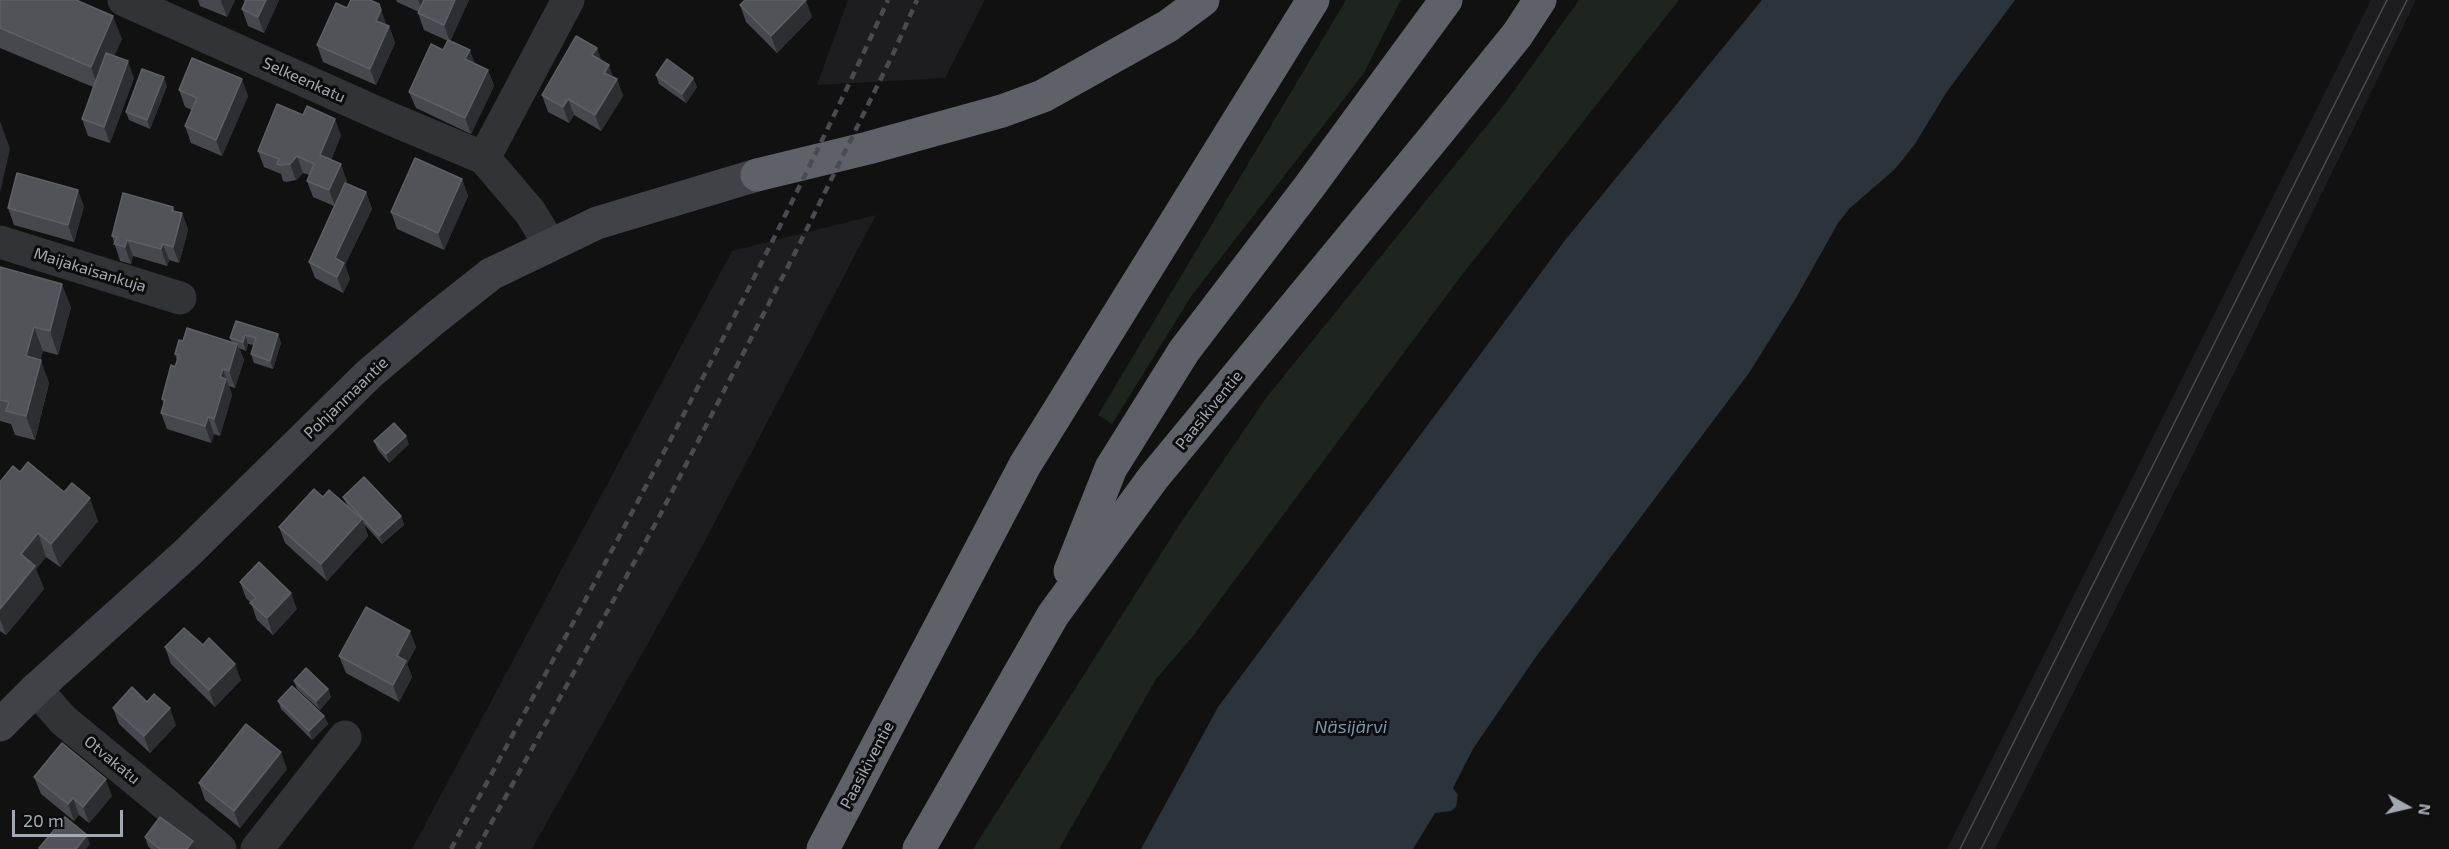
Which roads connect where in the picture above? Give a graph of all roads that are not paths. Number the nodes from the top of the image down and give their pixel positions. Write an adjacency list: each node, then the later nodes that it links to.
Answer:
1 (124, 0): 7 (street, Selkeenkatu)
2 (568, 0): 7 (street)
3 (1203, 0): 8 (highway)
4 (1313, 0): 18 (highway, Paasikiventie)
5 (1446, 0): 12 (highway)
6 (1540, 0): 12 (highway, Paasikiventie)
7 (484, 158): 10 (street, Selkeenkatu)
8 (757, 175): 10 (street, Pohjanmaantie)
9 (0, 243): 11 (street, Maijakaisankuja)
10 (550, 245): 13 (street, Pohjanmaantie)
11 (180, 298)
12 (1053, 615): 19 (highway, Paasikiventie)
13 (36, 689): 14 (street, Pohjanmaantie); 16 (street, Otvakatu)
14 (0, 726)
15 (345, 737): 17 (street)
16 (220, 849)
17 (257, 849)
18 (823, 849)
19 (919, 849)

